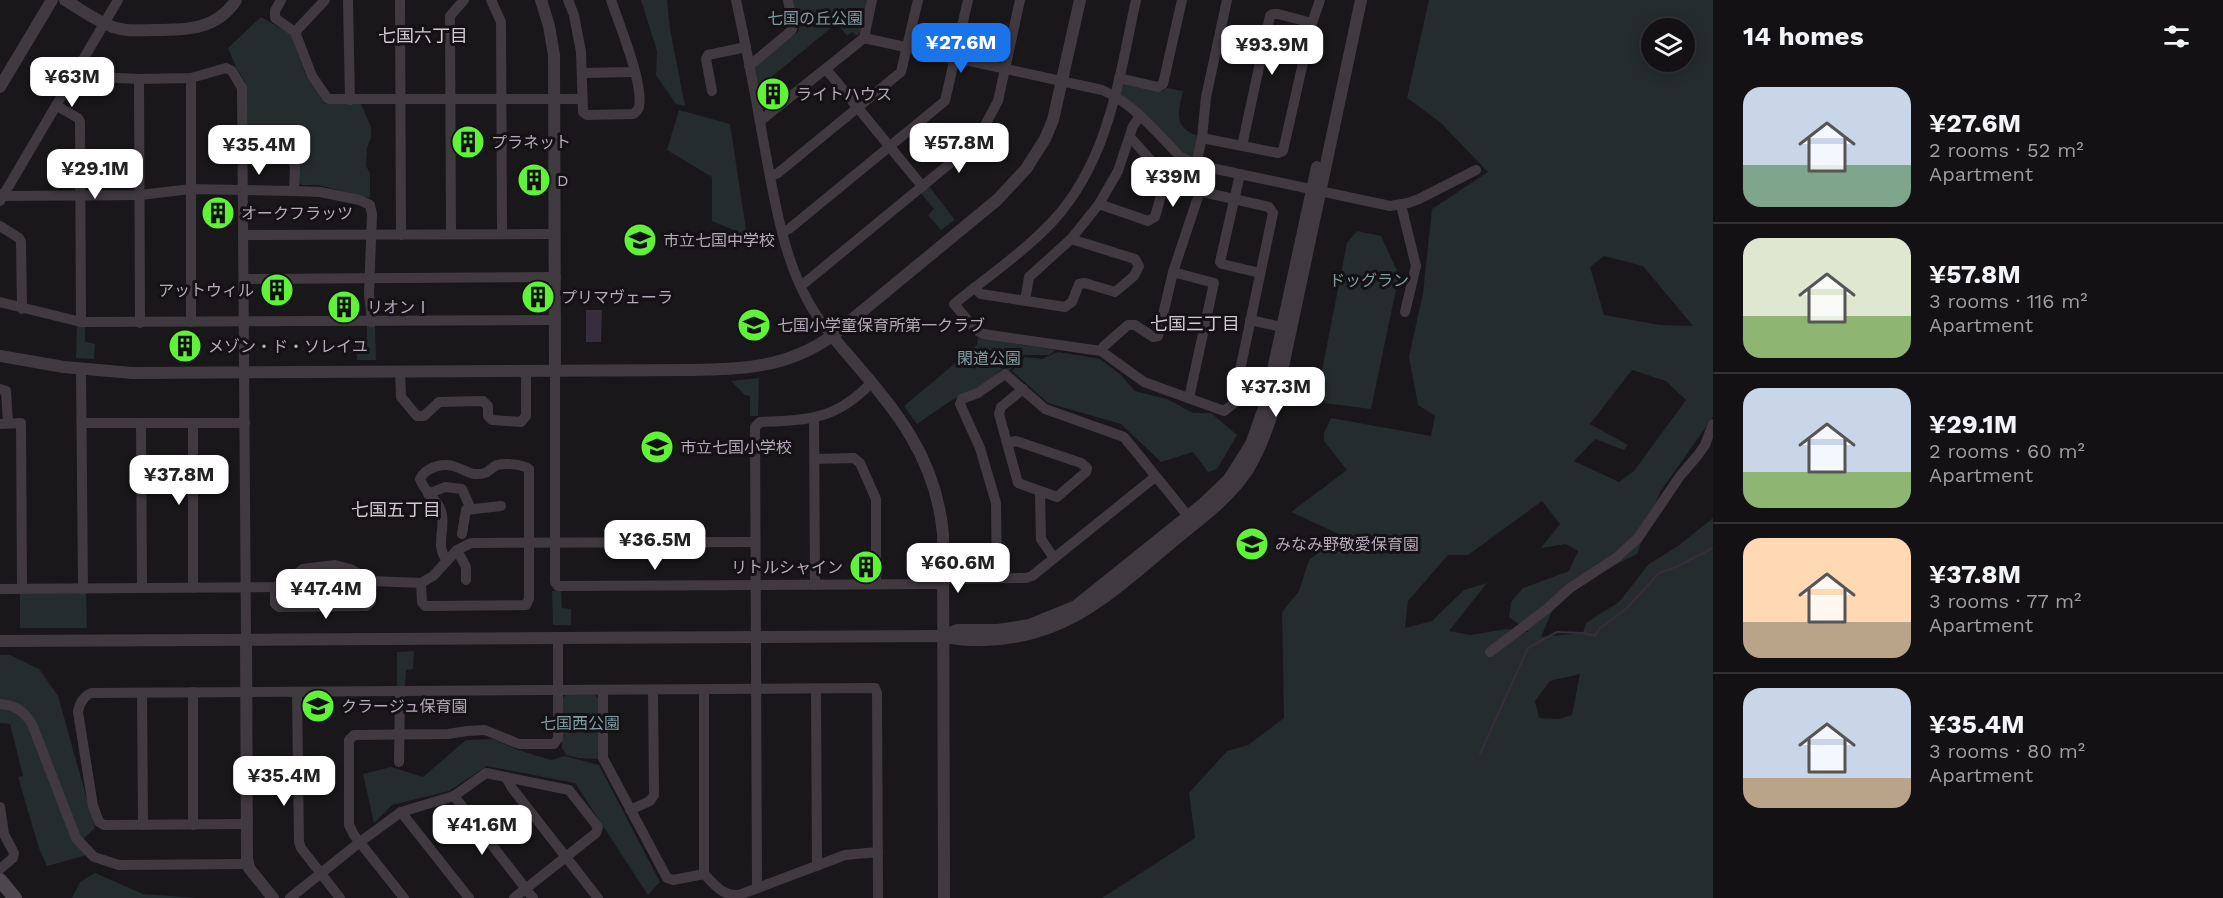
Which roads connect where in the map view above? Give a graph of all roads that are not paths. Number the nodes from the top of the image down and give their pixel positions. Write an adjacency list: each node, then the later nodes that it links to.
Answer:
1 (52, 0): 44 (street)
2 (65, 0): 27 (street)
3 (118, 0): 27 (street)
4 (236, 0): 27 (street)
5 (281, 0): 29 (street)
6 (325, 0): 29 (street)
7 (348, 0): 52 (street)
8 (400, 0): 47 (street)
9 (464, 0): 48 (street)
10 (491, 0): 49 (street)
11 (541, 0): 50 (street)
12 (568, 0): 39 (street)
13 (611, 0): 38 (street)
14 (736, 0): 31 (street)
15 (788, 0): 35 (street)
16 (872, 0): 30 (street)
17 (918, 0): 32 (street)
18 (968, 0): 33 (street)
19 (1020, 0): 37 (street)
20 (1080, 0): 43 (street)
21 (1136, 0): 41 (street)
22 (1182, 0): 41 (street)
23 (1227, 0): 59 (street)
24 (1320, 0): 28 (street)
25 (1353, 0): 70 (street)
26 (1361, 0): 70 (street)
27 (104, 23): 34 (street)
28 (1312, 23): 60 (street); 60 (street)
29 (295, 33): 52 (street)
30 (864, 38): 32 (street); 36 (street)
31 (746, 47): 35 (street); 45 (street)
32 (908, 47): 33 (street); 54 (street)
33 (956, 58): 37 (street); 61 (street)
34 (80, 66): 42 (street); 53 (street)
35 (749, 66): 56 (street)
36 (826, 69): 54 (street); 56 (street)
37 (1005, 69): 43 (street); 66 (street)
38 (635, 72): 39 (street); 51 (street)
39 (582, 73): 51 (street)
40 (191, 78): 42 (street); 57 (street); 67 (street)
41 (1119, 78): 46 (street)
42 (138, 79): 71 (street)
43 (1063, 81): 46 (street); 105 (street)
44 (0, 87)
45 (712, 90)
46 (1114, 95): 55 (street); 92 (street)
47 (400, 99): 48 (street); 52 (street); 84 (street)
48 (451, 99): 49 (street); 79 (street)
49 (501, 99): 50 (street); 80 (street)
50 (555, 99): 51 (street); 81 (street)
51 (582, 99)
52 (350, 100)
53 (57, 106): 72 (street); 73 (street)
54 (858, 107): 61 (street); 65 (street)
55 (1140, 116): 58 (street); 62 (street)
56 (760, 121): 65 (street)
57 (243, 135): 68 (street); 69 (street)
58 (1130, 137): 75 (street); 75 (street)
59 (1202, 138): 60 (street); 62 (street)
60 (1242, 146)
61 (891, 147): 66 (street); 78 (street)
62 (1196, 164): 64 (street)
63 (1476, 170): 76 (street)
64 (1239, 174): 70 (street); 74 (street)
65 (770, 176): 78 (street)
66 (922, 186): 91 (street)
67 (190, 189): 68 (street); 71 (street); 100 (street)
68 (244, 190): 69 (street); 82 (street)
69 (294, 191): 83 (street)
70 (1316, 191): 76 (street); 104 (street); 131 (street)
71 (140, 195): 73 (street); 103 (street)
72 (1, 197): 73 (street)
73 (81, 197): 99 (street)
74 (1234, 199): 86 (street); 87 (street); 87 (street)
75 (1099, 204): 85 (street)
76 (1401, 205): 96 (street)
77 (0, 226): 95 (street)
78 (782, 232): 91 (street)
79 (451, 234): 80 (street); 84 (street)
80 (502, 234): 81 (street)
81 (555, 234): 88 (street)
82 (243, 235): 83 (street); 90 (street)
83 (371, 235): 84 (street); 89 (street)
84 (400, 235)
85 (1071, 239): 93 (street); 93 (street)
86 (1173, 272): 106 (street); 116 (street)
87 (1260, 273): 98 (street)
88 (556, 277): 89 (street); 97 (street)
89 (370, 278): 90 (street); 102 (street)
90 (244, 279): 101 (street)
91 (801, 286): 105 (street)
92 (974, 288): 93 (street); 106 (street)
93 (1025, 301)
94 (0, 302): 95 (street)
95 (22, 309): 99 (street)
96 (1405, 312)
97 (556, 320): 102 (street); 109 (street)
98 (1250, 320): 104 (street); 116 (street)
99 (81, 322): 103 (street)
100 (191, 322): 101 (street); 103 (street)
101 (243, 322): 102 (street); 112 (street)
102 (372, 322)
103 (140, 323)
104 (1282, 327): 131 (street)
105 (832, 336): 109 (street); 113 (street)
106 (1101, 351): 116 (street)
107 (0, 356): 108 (street)
108 (81, 369): 112 (street); 118 (street)
109 (555, 370): 111 (street); 136 (street)
110 (400, 371): 111 (street); 111 (street); 112 (street)
111 (526, 371)
112 (244, 372): 121 (street)
113 (871, 383): 117 (street); 143 (street)
114 (0, 389): 122 (street)
115 (1023, 389): 124 (street); 126 (street); 140 (street)
116 (1189, 398)
117 (814, 419): 125 (street); 134 (street)
118 (82, 423): 119 (street); 154 (street)
119 (141, 423): 120 (street); 149 (street)
120 (193, 423): 121 (street); 150 (street)
121 (244, 423): 151 (street)
122 (4, 424): 153 (street)
123 (1713, 424): 160 (street)
124 (1007, 443): 127 (street); 127 (street)
125 (815, 459): 145 (street); 147 (street)
126 (1155, 477): 131 (street); 138 (street)
127 (1040, 492): 138 (street)
128 (428, 494): 130 (street); 132 (street); 135 (street)
129 (501, 506): 130 (street)
130 (471, 509): 133 (street)
131 (1192, 520): 155 (street)
132 (442, 531): 133 (street); 139 (street)
133 (462, 534): 137 (street)
134 (754, 542): 136 (street); 146 (street)
135 (529, 544): 136 (street); 137 (street); 144 (street)
136 (555, 544): 146 (street)
137 (461, 548): 139 (street); 141 (street)
138 (1054, 558): 140 (street)
139 (447, 561): 144 (street)
140 (998, 578): 143 (street)
141 (466, 580)
142 (372, 581): 144 (street); 148 (street); 148 (street)
143 (943, 581): 145 (street); 155 (street)
144 (421, 583)
145 (876, 584): 147 (street)
146 (754, 585): 147 (street); 156 (street)
147 (815, 585)
148 (274, 587): 151 (street)
149 (142, 588): 150 (street); 154 (street)
150 (193, 588): 151 (street)
151 (246, 588): 157 (street)
152 (0, 589): 153 (street)
153 (22, 589): 154 (street)
154 (83, 589)
155 (942, 636): 156 (street); 204 (street)
156 (754, 637): 158 (street); 162 (street)
157 (246, 639): 158 (street); 159 (street); 169 (street)
158 (558, 639): 164 (street)
159 (0, 641)
160 (1490, 652)
161 (704, 689): 162 (street); 166 (street); 190 (street)
162 (755, 689): 163 (street); 192 (street)
163 (816, 689): 184 (street); 187 (street)
164 (557, 690): 165 (street); 167 (street); 173 (street)
165 (603, 690): 166 (street); 178 (street)
166 (653, 690): 178 (street)
167 (400, 691): 170 (street); 173 (street)
168 (193, 692): 169 (street); 171 (street); 182 (street)
169 (246, 692): 170 (street); 180 (street)
170 (297, 692): 189 (street)
171 (142, 693): 181 (street); 181 (street)
172 (0, 704): 186 (street)
173 (399, 735): 174 (street); 183 (street)
174 (399, 762)
175 (506, 777): 176 (street); 185 (street); 185 (street)
176 (454, 796): 179 (street); 193 (street)
177 (0, 807): 188 (street)
178 (630, 810): 190 (street)
179 (401, 812): 183 (street); 199 (street)
180 (246, 824): 182 (street); 186 (street)
181 (143, 825): 182 (street)
182 (194, 825)
183 (360, 842): 189 (street); 198 (street)
184 (878, 852): 187 (street); 203 (street)
185 (566, 858): 193 (street); 202 (street)
186 (248, 864): 195 (street)
187 (817, 866): 192 (street)
188 (0, 868)
189 (320, 873): 196 (street); 197 (street)
190 (704, 874): 192 (street)
191 (0, 879): 194 (main road)
192 (757, 888)
193 (526, 889): 200 (street); 201 (street)
194 (15, 898)
195 (273, 898)
196 (290, 898)
197 (340, 898)
198 (404, 898)
199 (469, 898)
200 (514, 898)
201 (533, 898)
202 (598, 898)
203 (878, 898)
204 (944, 898)

